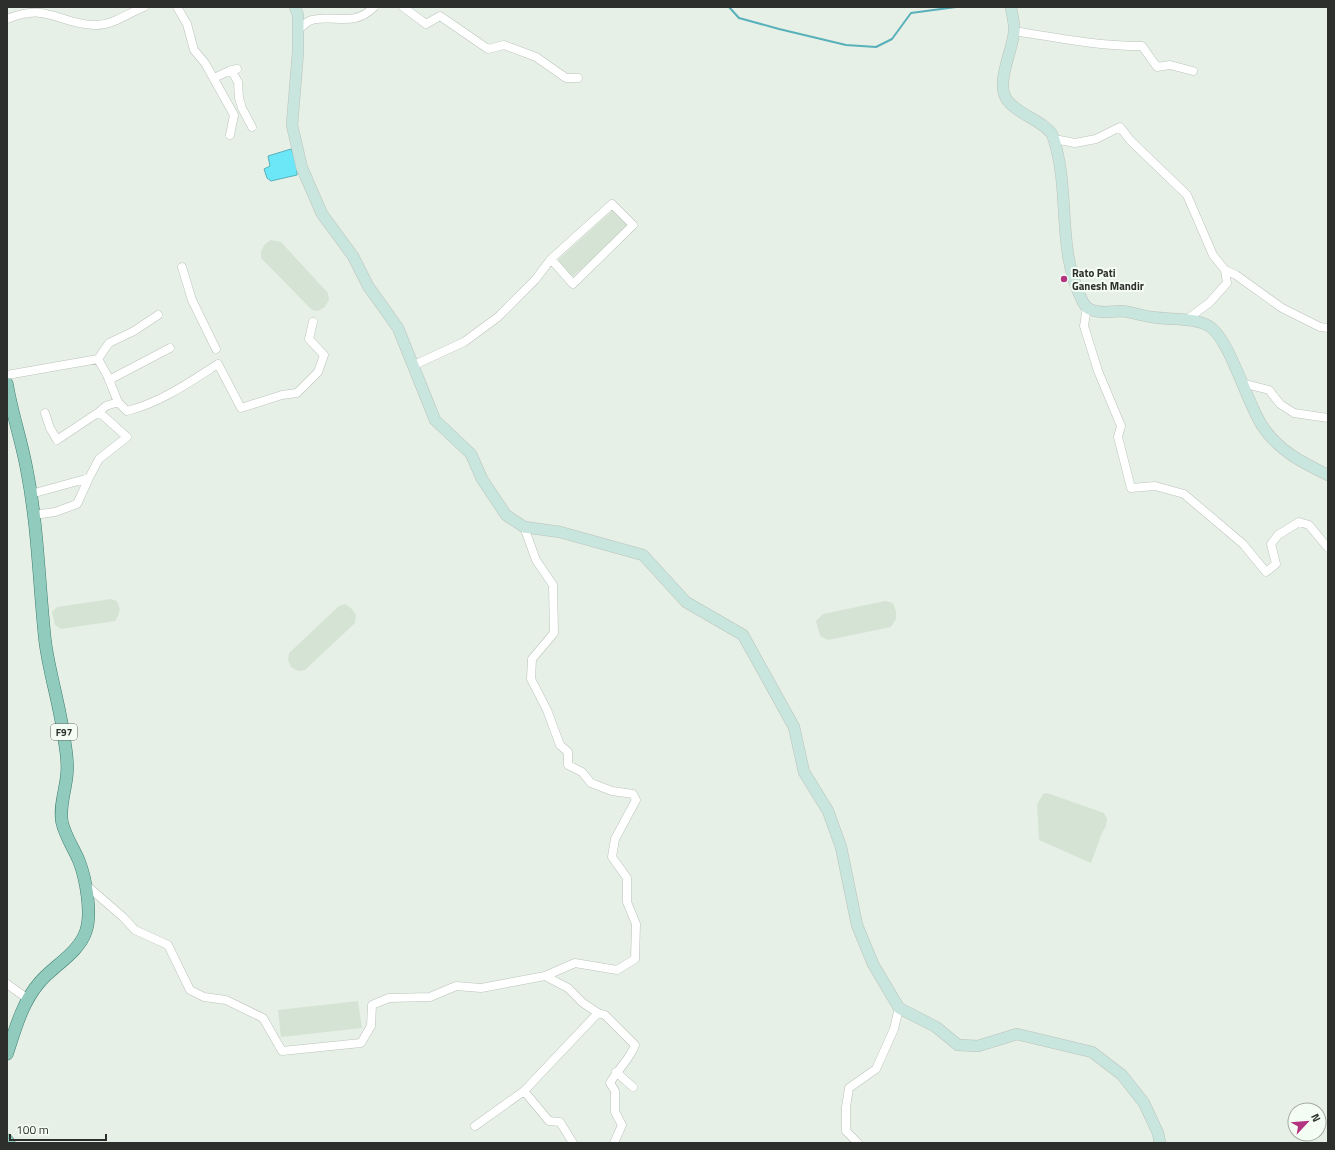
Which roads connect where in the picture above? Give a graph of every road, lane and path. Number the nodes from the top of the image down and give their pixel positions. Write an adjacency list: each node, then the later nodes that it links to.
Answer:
1 (144, 7): 7 (street)
2 (177, 7): 11 (street)
3 (295, 7): 8 (main road)
4 (374, 7): 8 (street)
5 (403, 7): 12 (street)
6 (1011, 7): 9 (main road)
7 (7, 19)
8 (299, 29): 27 (main road)
9 (1014, 31): 10 (street); 15 (main road)
10 (1193, 71)
11 (214, 78): 13 (street); 14 (street)
12 (578, 78)
13 (252, 127)
14 (230, 135)
15 (1054, 138): 18 (street); 19 (main road)
16 (551, 259): 16 (street); 27 (street)
17 (182, 267): 25 (street)
18 (1225, 270): 21 (street); 23 (street)
19 (1087, 307): 21 (main road); 41 (street)
20 (158, 315): 26 (street)
21 (1186, 320): 31 (main road)
22 (313, 322): 32 (street)
23 (1328, 328)
24 (170, 348): 29 (street)
25 (216, 349)
26 (98, 360): 28 (street); 29 (street)
27 (412, 366): 40 (main road)
28 (7, 374)
29 (109, 380): 32 (street)
30 (7, 384): 38 (main road, F97)
31 (1242, 384): 35 (street); 36 (main road)
32 (118, 402): 33 (street)
33 (99, 412): 34 (street); 37 (street)
34 (45, 413)
35 (1328, 418)
36 (1328, 475)
37 (89, 478): 38 (street); 39 (street)
38 (31, 494): 39 (main road, F97)
39 (34, 515): 42 (main road, F97)
40 (524, 527): 43 (street); 46 (main road)
41 (1328, 548)
42 (86, 885): 43 (street); 45 (main road, F97)
43 (545, 976): 47 (street)
44 (7, 984): 45 (street)
45 (28, 999): 48 (main road, F97)
46 (899, 1008): 57 (street); 58 (main road)
47 (598, 1013): 49 (street); 51 (street)
48 (7, 1054)
49 (616, 1072): 50 (street); 56 (street)
50 (633, 1087)
51 (524, 1091): 52 (street); 55 (street)
52 (475, 1126)
53 (7, 1140): 54 (main road)
54 (9, 1143)
55 (573, 1143)
56 (614, 1143)
57 (858, 1143)
58 (1160, 1143)

